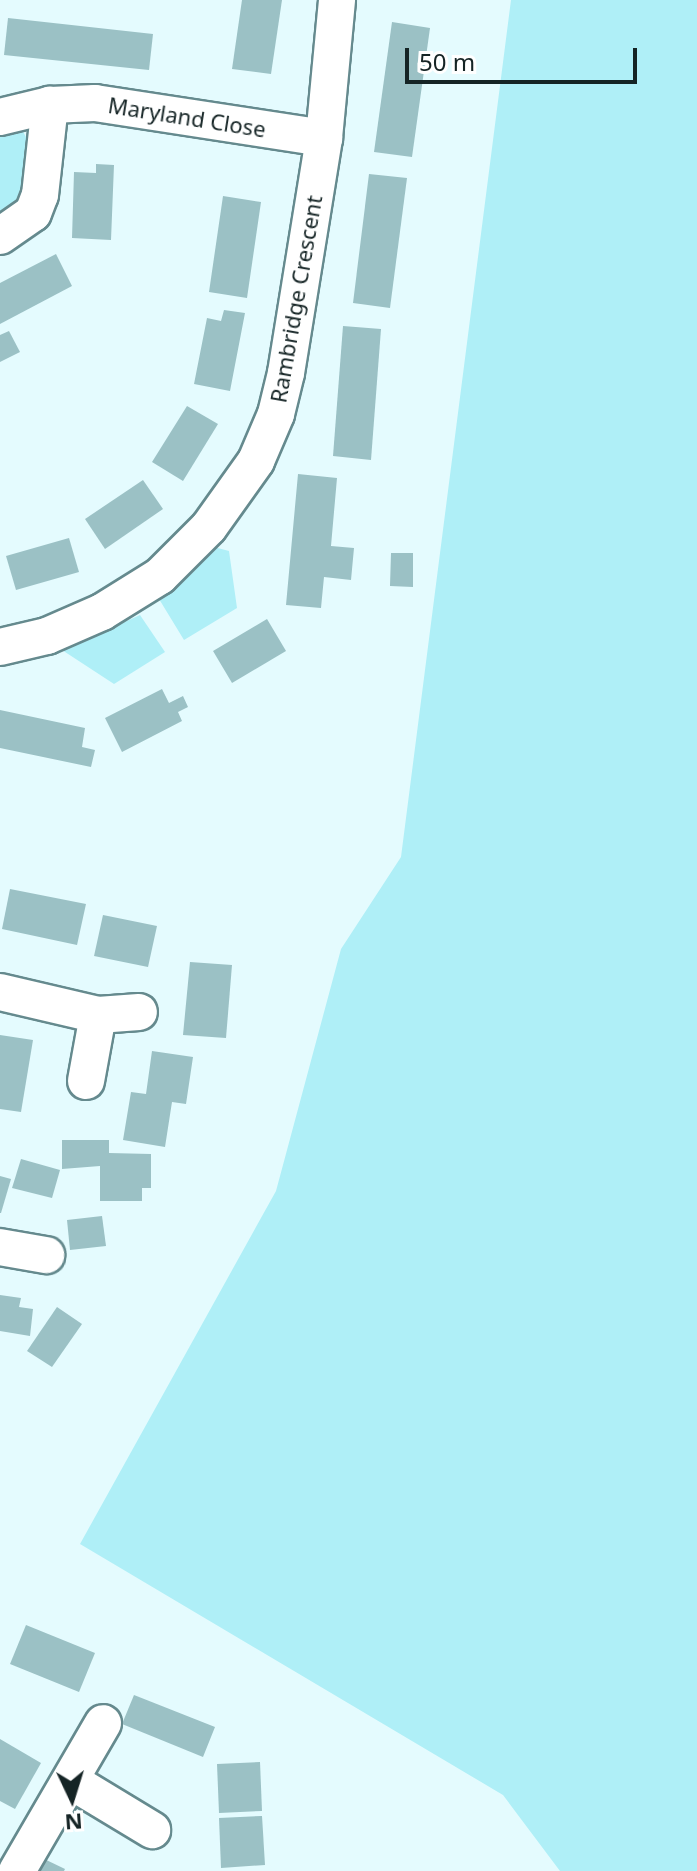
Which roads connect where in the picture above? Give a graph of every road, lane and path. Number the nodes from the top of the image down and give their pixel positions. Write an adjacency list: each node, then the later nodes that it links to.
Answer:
1 (337, 0): 4 (street, Rambridge Crescent)
2 (50, 105): 3 (street, Maryland Close); 4 (street, Maryland Close); 5 (street)
3 (0, 117)
4 (324, 138): 6 (street, Rambridge Crescent)
5 (0, 236)
6 (0, 647)
7 (0, 992): 9 (street)
8 (139, 1012): 9 (street)
9 (98, 1015): 10 (street)
10 (86, 1081)
11 (0, 1247): 12 (street)
12 (46, 1255)
13 (103, 1723): 14 (street)
14 (71, 1781): 15 (street); 16 (street)
15 (152, 1830)
16 (17, 1871)

